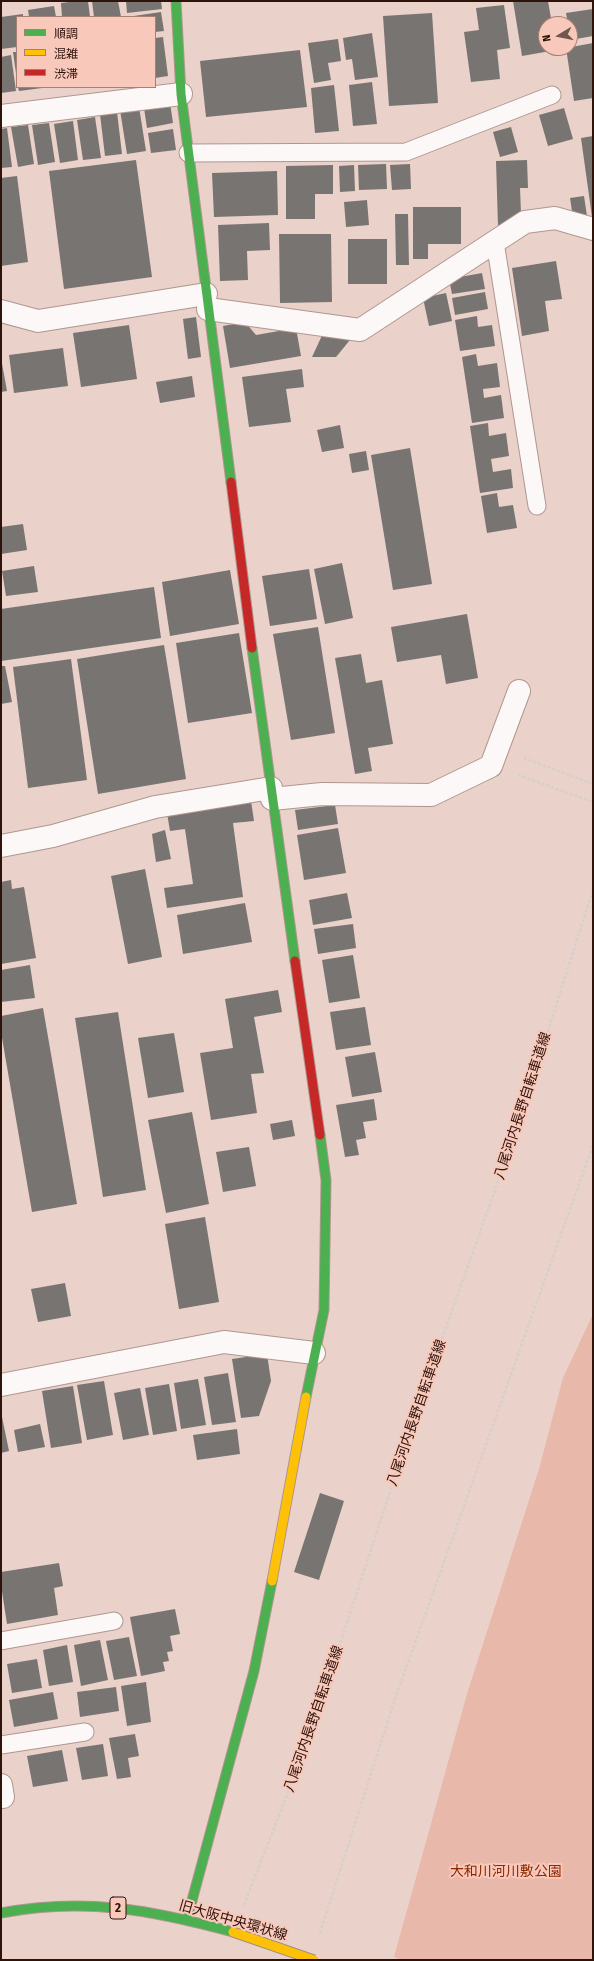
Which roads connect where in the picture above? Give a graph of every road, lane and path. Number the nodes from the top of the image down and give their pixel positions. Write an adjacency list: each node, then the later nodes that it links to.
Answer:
1 (176, 1): 2 (street)
2 (181, 94): 4 (street); 5 (street)
3 (552, 95): 5 (lane)
4 (1, 116)
5 (188, 153): 8 (street)
6 (593, 229): 7 (street)
7 (495, 242): 8 (street); 10 (lane)
8 (207, 301): 9 (street); 14 (street)
9 (1, 311)
10 (537, 506)
11 (519, 691): 12 (street)
12 (495, 757): 13 (path); 14 (street); 15 (path)
13 (593, 784)
14 (272, 794): 16 (street); 19 (street)
15 (593, 802)
16 (1, 846)
17 (593, 890): 27 (path, 八尾河内長野自転車道線)
18 (593, 1145): 28 (path)
19 (314, 1353): 20 (street); 26 (street)
20 (1, 1385)
21 (114, 1621): 22 (lane)
22 (1, 1641)
23 (85, 1732): 24 (lane)
24 (1, 1745)
25 (1, 1913): 26 (street, 旧大阪中央環状線 / 2)
26 (187, 1919): 27 (street, 旧大阪中央環状線 / 2)
27 (233, 1932): 29 (street, 旧大阪中央環状線 / 2, bridge)
28 (318, 1937)
29 (314, 1960)

